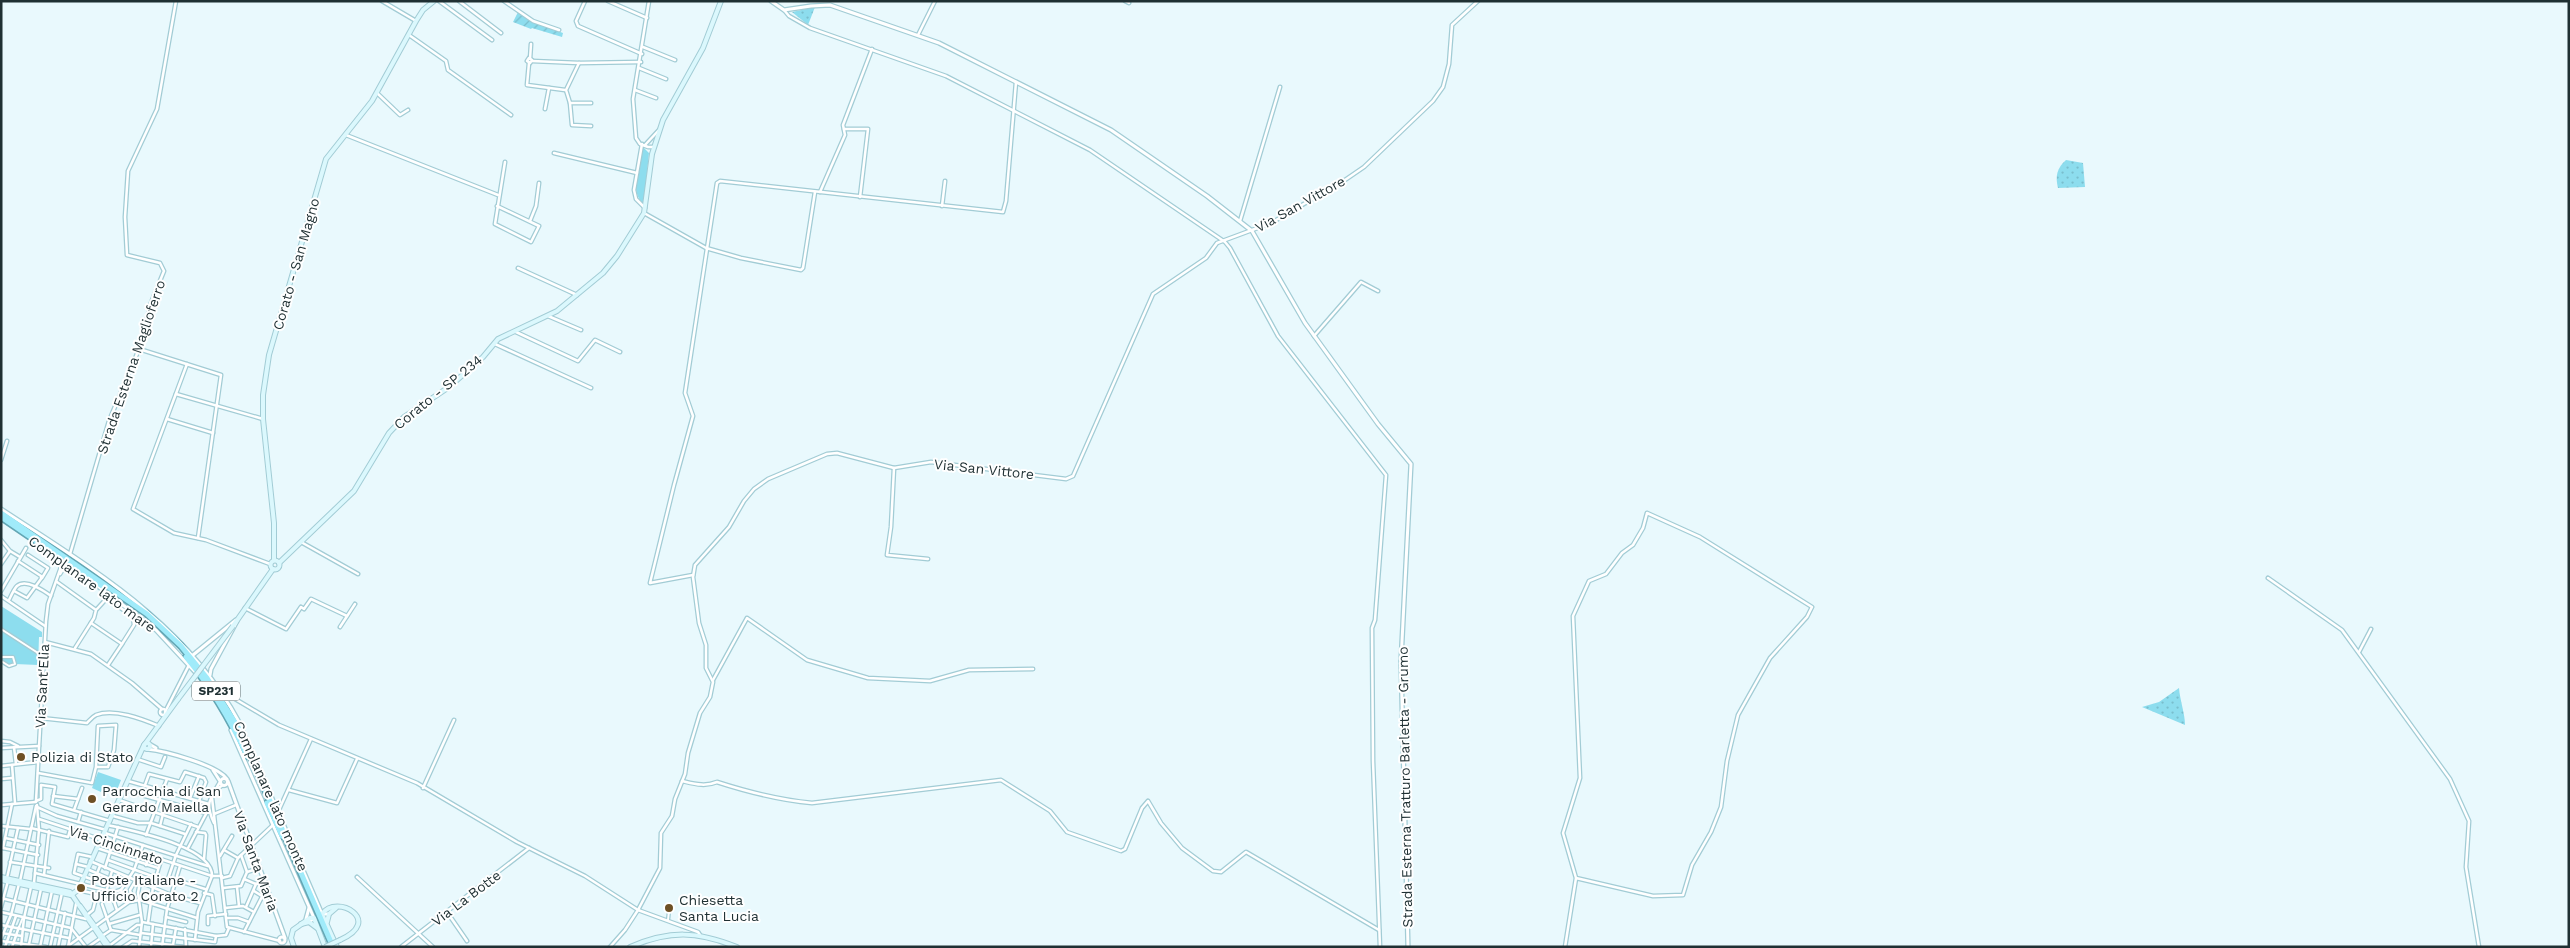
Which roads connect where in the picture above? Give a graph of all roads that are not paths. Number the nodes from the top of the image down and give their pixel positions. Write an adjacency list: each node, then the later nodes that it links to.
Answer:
1 (176, 1): 83 (street, Strada Esterna Maglioferro)
2 (382, 1): 22 (street)
3 (434, 1): 22 (main road, Corato - San Magno)
4 (439, 1): 27 (street)
5 (459, 1): 24 (street)
6 (504, 1): 23 (street)
7 (585, 1): 31 (street)
8 (608, 1): 21 (street)
9 (650, 1): 21 (street)
10 (722, 1): 52 (main road, Corato - SP 234)
11 (771, 1): 20 (street)
12 (811, 1): 19 (street)
13 (935, 1): 26 (street)
14 (1125, 1): 17 (street)
15 (1471, 1): 18 (street)
16 (1478, 1): 18 (street, Via San Vittore)
17 (1129, 3)
18 (1475, 4): 72 (street, Via San Vittore)
19 (808, 6): 20 (street, Strada Esterna Tratturo Barletta - Grumo); 26 (street, Strada Esterna Tratturo Barletta - Grumo)
20 (784, 10): 30 (street)
21 (647, 18): 29 (street)
22 (416, 21): 25 (main road, Corato - San Magno)
23 (559, 30)
24 (501, 33)
25 (408, 35): 43 (main road, Corato - San Magno); 50 (street)
26 (918, 35): 38 (street, Strada Esterna Tratturo Barletta - Grumo)
27 (492, 40)
28 (531, 44): 33 (street)
29 (643, 47): 31 (street); 32 (street)
30 (872, 48): 49 (street); 53 (street)
31 (642, 54): 34 (street)
32 (675, 60)
33 (530, 61): 35 (street); 40 (street)
34 (641, 62): 35 (street); 36 (street)
35 (579, 63): 41 (street)
36 (640, 68): 37 (street); 42 (street)
37 (666, 79)
38 (1016, 82): 49 (street); 71 (street, Strada Esterna Tratturo Barletta - Grumo)
39 (1280, 87): 71 (street)
40 (549, 88): 41 (street); 47 (street)
41 (566, 90): 45 (street)
42 (634, 90): 44 (street); 55 (street)
43 (377, 93): 48 (street); 54 (main road, Corato - San Magno)
44 (656, 98)
45 (570, 103): 46 (street); 51 (street)
46 (591, 103)
47 (545, 109)
48 (408, 110)
49 (1015, 112): 68 (street); 73 (street)
50 (512, 115)
51 (591, 126)
52 (659, 129): 55 (street); 56 (main road, Corato - SP 234)
53 (844, 129): 64 (street); 66 (street)
54 (346, 134): 65 (street); 90 (main road, Corato - San Magno)
55 (643, 144): 56 (street); 59 (street); 60 (street)
56 (654, 147): 59 (main road, Corato - SP 234)
57 (554, 153): 60 (street)
58 (505, 162): 65 (street)
59 (650, 166): 69 (main road, Corato - SP 234)
60 (637, 174): 69 (street)
61 (945, 181): 68 (street)
62 (539, 183): 70 (street)
63 (815, 192): 64 (street); 74 (street); 74 (street)
64 (820, 192): 66 (street)
65 (498, 195): 67 (street)
66 (860, 197): 68 (street)
67 (497, 206): 70 (street); 70 (street)
68 (942, 206)
69 (644, 211): 74 (street); 77 (main road, Corato - SP 234)
70 (530, 221)
71 (1240, 222): 72 (street, Strada Esterna Tratturo Barletta - Grumo)
72 (1252, 231): 73 (street, Via San Vittore); 81 (street, Strada Esterna Tratturo Barletta - Grumo)
73 (1221, 240): 94 (street, Via San Vittore); 393 (street)
74 (706, 248): 117 (street)
75 (518, 268): 77 (street)
76 (1378, 291): 81 (street)
77 (576, 295): 78 (main road, Corato - SP 234)
78 (548, 316): 79 (street); 80 (main road, Corato - SP 234)
79 (580, 330)
80 (515, 331): 82 (main road, Corato - SP 234); 84 (street)
81 (1314, 336): 449 (street, Strada Esterna Tratturo Barletta - Grumo)
82 (495, 344): 86 (street); 100 (main road, Corato - SP 234)
83 (139, 349): 85 (street); 104 (street, Strada Esterna Maglioferro)
84 (620, 352)
85 (187, 364): 87 (street); 88 (street)
86 (591, 388)
87 (176, 394): 88 (street); 89 (street)
88 (217, 406): 90 (street); 91 (street)
89 (167, 419): 91 (street); 98 (street)
90 (263, 419): 111 (main road, Corato - San Magno)
91 (213, 433): 98 (street)
92 (7, 441): 93 (street)
93 (1, 460)
94 (894, 468): 107 (street); 117 (street, Via San Vittore)
95 (1, 509): 104 (street, Complanare lato monte)
96 (1, 513): 441 (highway, SP231)
97 (1, 518): 106 (street, Complanare lato mare); 441 (highway, SP231)
98 (198, 538): 111 (street)
99 (1, 540): 102 (street)
100 (300, 541): 108 (main road, Corato - SP 234); 116 (street)
101 (26, 548): 105 (street)
102 (10, 551): 105 (street); 109 (street)
103 (28, 555): 119 (street)
104 (70, 555): 145 (street, Complanare lato monte)
105 (19, 559): 119 (street); 122 (street)
106 (58, 559): 110 (street, Complanare lato mare); 112 (street, Via Sant'Elia)
107 (928, 559)
108 (279, 563): 111 (main road); 111 (main road, Corato - SP 234)
109 (1, 564)
110 (66, 564): 112 (street); 113 (street, Complanare lato mare); 114 (street, Via Sant'Elia)
111 (272, 564): 128 (main road, Corato - SP 234)
112 (61, 567): 115 (street, Via Sant'Elia)
113 (72, 568): 114 (street); 150 (street, Complanare lato mare)
114 (64, 570): 115 (street, Via Sant'Elia)
115 (60, 574): 120 (street, Via Sant'Elia)
116 (358, 574)
117 (693, 575): 155 (street)
118 (2268, 578): 143 (street)
119 (41, 579): 121 (street)
120 (57, 582): 125 (street, Via Sant'Elia); 129 (street)
121 (36, 588): 123 (street); 123 (street); 125 (street)
122 (1, 591)
123 (14, 592): 126 (street)
124 (1, 596): 126 (street)
125 (51, 596): 133 (street, Via Sant'Elia)
126 (8, 601): 132 (street)
127 (355, 604): 130 (street)
128 (245, 608): 130 (street); 131 (main road, Corato - SP 234)
129 (96, 610): 134 (street); 140 (street)
130 (347, 616): 135 (street)
131 (238, 618): 142 (street); 151 (street); 157 (main road, Corato - SP 234, bridge)
132 (40, 621): 133 (street); 136 (street)
133 (46, 621): 136 (street, Via Sant'Elia)
134 (90, 624): 140 (street); 141 (street)
135 (340, 626)
136 (46, 627): 139 (street, Via Sant'Elia)
137 (1, 629): 144 (street)
138 (2371, 629): 143 (street)
139 (44, 642): 141 (street); 158 (street, Via Sant'Elia)
140 (122, 644): 149 (street)
141 (75, 649): 149 (street)
142 (200, 652): 145 (street); 147 (street)
143 (2358, 652): 451 (street)
144 (38, 653)
145 (194, 655): 147 (street, Complanare lato monte)
146 (1, 657): 148 (street)
147 (197, 659): 153 (street, Complanare lato monte)
148 (1, 661)
149 (108, 665): 157 (street)
150 (189, 665): 157 (street); 217 (street, Complanare lato mare)
151 (211, 669): 153 (street); 154 (street)
152 (1032, 669): 155 (street)
153 (206, 671): 154 (street, Complanare lato monte)
154 (210, 676): 156 (street, Complanare lato monte)
155 (713, 682): 183 (street)
156 (219, 689): 161 (street); 208 (street, Complanare lato monte)
157 (163, 712): 160 (main road, Corato - SP 234)
158 (41, 718): 160 (street); 164 (street, Via Sant'Elia)
159 (454, 720): 187 (street)
160 (160, 724): 165 (main road, Corato - SP 234)
161 (311, 739): 169 (street); 190 (street)
162 (1, 741): 163 (street)
163 (16, 746): 164 (street); 166 (street); 171 (street)
164 (39, 746): 170 (street, Via Sant'Elia)
165 (146, 746): 168 (main road, Corato - SP 234); 175 (street)
166 (1, 748)
167 (166, 757): 168 (street)
168 (137, 759): 182 (main road, Corato - SP 234)
169 (357, 759): 187 (street); 190 (street)
170 (38, 762): 171 (street); 176 (street, Via Sant'Elia)
171 (16, 764): 172 (street)
172 (12, 765): 173 (street); 178 (street)
173 (1, 766)
174 (96, 767): 174 (street); 176 (street)
175 (213, 769): 181 (street); 184 (street, Via Santa Maria)
176 (38, 773): 200 (street, Via Sant'Elia)
177 (199, 776): 180 (street); 194 (street); 198 (street)
178 (12, 778): 179 (street); 199 (street)
179 (1, 779)
180 (167, 779): 185 (street); 189 (street)
181 (227, 780): 184 (street); 184 (street); 191 (street, Via Santa Maria)
182 (128, 781): 185 (street); 188 (main road, Corato - SP 234)
183 (682, 781): 344 (street); 393 (street)
184 (222, 784): 191 (street, Via Santa Maria); 195 (street)
185 (145, 785): 189 (street)
186 (82, 788): 193 (street)
187 (423, 788): 247 (street)
188 (124, 790): 196 (main road, Corato - SP 234); 197 (street)
189 (162, 790): 194 (street); 197 (street)
190 (290, 790): 208 (street)
191 (231, 792): 203 (street, Via Santa Maria)
192 (53, 796): 193 (street); 200 (street); 204 (street)
193 (78, 798): 204 (street)
194 (190, 798): 198 (street)
195 (212, 798): 201 (street); 210 (street)
196 (119, 800): 205 (street); 211 (main road, Corato - SP 234)
197 (159, 800): 205 (street); 207 (street)
198 (199, 801): 201 (street)
199 (13, 804): 200 (street); 202 (street); 219 (street)
200 (37, 804): 212 (street, Via Sant'Elia); 213 (street); 225 (street)
201 (209, 804): 207 (street)
202 (1, 805)
203 (236, 806): 210 (street); 242 (street, Via Santa Maria)
204 (74, 810): 206 (street)
205 (155, 811): 209 (street); 215 (street)
206 (81, 812): 213 (street); 214 (street)
207 (207, 812): 221 (street); 223 (street)
208 (278, 812): 332 (street, Complanare lato monte)
209 (163, 814): 216 (street); 220 (street)
210 (214, 815): 221 (street)
211 (112, 816): 214 (main road, Corato - SP 234); 215 (street)
212 (38, 819): 226 (street, Via Sant'Elia); 227 (street, Via Cincinnato)
213 (78, 822): 229 (street)
214 (109, 823): 222 (street); 229 (main road, Corato - SP 234)
215 (151, 823): 220 (street); 232 (street)
216 (191, 824): 223 (street); 231 (street)
217 (274, 824): 242 (street); 338 (street, Complanare lato mare)
218 (1, 826): 219 (street)
219 (7, 826): 224 (street); 235 (street)
220 (160, 826): 231 (street)
221 (216, 826): 256 (street)
222 (118, 827): 232 (street); 233 (street)
223 (198, 827): 230 (street)
224 (18, 828): 225 (street); 237 (street)
225 (30, 828): 226 (street); 238 (street)
226 (39, 829): 228 (street); 240 (street, Via Sant'Elia)
227 (70, 830): 228 (street); 236 (street, Via Cincinnato)
228 (49, 831): 272 (street)
229 (105, 832): 233 (street); 236 (main road, Corato - SP 234)
230 (196, 832): 246 (street); 261 (street)
231 (185, 834): 243 (street)
232 (146, 835): 243 (street)
233 (115, 836): 239 (street); 241 (street)
234 (232, 836): 249 (street)
235 (5, 838): 237 (street); 244 (street)
236 (101, 839): 239 (street, Via Cincinnato); 245 (main road, Corato - SP 234)
237 (16, 840): 238 (street); 248 (street)
238 (27, 843): 240 (street); 250 (street)
239 (113, 843): 251 (street); 252 (street, Via Cincinnato)
240 (39, 845): 253 (street, Via Sant'Elia)
241 (143, 845): 252 (street); 255 (street)
242 (252, 845): 257 (street); 276 (street, Via Santa Maria)
243 (180, 846): 246 (street); 255 (street)
244 (2, 848): 248 (street)
245 (96, 848): 251 (street); 258 (main road, Corato - SP 234)
246 (188, 848): 261 (street)
247 (529, 848): 344 (street); 349 (street, Via La Botte)
248 (13, 850): 250 (street); 262 (street)
249 (224, 850): 256 (street); 257 (street)
250 (25, 852): 253 (street); 264 (street)
251 (110, 853): 259 (street); 263 (street)
252 (140, 853): 254 (street, Via Cincinnato); 263 (street)
253 (38, 855): 268 (street, Via Sant'Elia)
254 (149, 855): 260 (street, Via Cincinnato); 267 (street)
255 (176, 855): 266 (street); 271 (street)
256 (220, 856): 285 (street)
257 (240, 856): 279 (street); 285 (street)
258 (91, 859): 265 (street); 269 (street); 273 (main road, Corato - SP 234)
259 (108, 860): 274 (street); 277 (street)
260 (161, 860): 266 (street, Via Cincinnato); 275 (street)
261 (204, 860): 271 (street)
262 (10, 862): 264 (street); 293 (street)
263 (137, 862): 267 (street); 277 (street)
264 (23, 864): 268 (street); 298 (street)
265 (76, 864): 273 (street); 283 (street)
266 (173, 864): 270 (street, Via Cincinnato); 300 (street)
267 (146, 865): 275 (street)
268 (36, 866): 272 (street); 281 (street, Via Sant'Elia)
269 (100, 866): 274 (street); 280 (street)
270 (180, 866): 284 (street, Via Cincinnato); 296 (street)
271 (210, 866): 284 (street)
272 (47, 867): 282 (street)
273 (87, 868): 280 (street); 283 (main road, Corato - SP 234)
274 (105, 868): 278 (street)
275 (158, 868): 289 (street)
276 (260, 868): 279 (street); 297 (street, Via Santa Maria)
277 (134, 870): 288 (street); 289 (street)
278 (112, 871): 288 (street); 291 (street)
279 (247, 872): 292 (street)
280 (97, 873): 291 (street); 294 (street)
281 (35, 874): 282 (street); 302 (street, Via Sant'Elia)
282 (44, 875): 301 (street)
283 (84, 875): 294 (street); 301 (main road, Corato - SP 234)
284 (212, 876): 285 (street, Via Cincinnato); 315 (street)
285 (222, 877): 310 (street)
286 (357, 877): 402 (street)
287 (1, 878): 293 (main road)
288 (129, 878): 295 (street); 313 (street)
289 (155, 878): 300 (street); 306 (street)
290 (1576, 878): 290 (street); 450 (street)
291 (110, 879): 312 (street)
292 (244, 879): 304 (street); 307 (street)
293 (8, 880): 298 (main road); 322 (street)
294 (94, 880): 305 (street)
295 (136, 880): 299 (street); 326 (street)
296 (176, 880): 303 (street); 315 (street)
297 (265, 881): 304 (street); 308 (street, Via Santa Maria)
298 (19, 882): 302 (main road); 325 (street)
299 (140, 882): 306 (street); 324 (street)
300 (167, 882): 303 (street)
301 (81, 883): 305 (street); 311 (main road, Corato - SP 234)
302 (32, 884): 309 (main road); 323 (main road); 330 (street, Via Sant'Elia)
303 (174, 884): 320 (street)
304 (256, 884): 316 (street)
305 (92, 886): 312 (street)
306 (153, 887): 320 (street); 328 (street)
307 (237, 887): 310 (street); 334 (street)
308 (267, 887): 321 (street); 414 (street, Via Santa Maria)
309 (41, 888): 314 (main road); 333 (street)
310 (223, 888): 337 (street)
311 (78, 890): 319 (street); 323 (main road, Corato - SP 234)
312 (107, 890): 317 (street); 319 (street)
313 (121, 890): 317 (street); 327 (street)
314 (52, 891): 318 (main road); 340 (street)
315 (205, 891): 329 (street); 357 (street)
316 (254, 891): 321 (street); 336 (street)
317 (114, 892): 343 (street)
318 (62, 893): 323 (main road); 345 (street)
319 (97, 894): 360 (street)
320 (171, 895): 329 (street); 341 (street)
321 (262, 896): 348 (street)
322 (3, 898): 325 (street); 335 (street)
323 (75, 900): 354 (street); 360 (main road)
324 (140, 900): 326 (street); 328 (street); 355 (street)
325 (15, 901): 330 (street); 353 (street)
326 (133, 901): 327 (street)
327 (127, 902): 343 (street)
328 (148, 903): 341 (street); 371 (street)
329 (200, 903): 363 (street)
330 (27, 904): 333 (street); 359 (street, Via Sant'Elia)
331 (102, 904): 362 (street)
332 (318, 904): 342 (street); 351 (street, Complanare lato monte)
333 (37, 906): 340 (street); 365 (street)
334 (239, 906): 336 (street); 337 (street)
335 (1, 907)
336 (246, 907): 348 (street)
337 (225, 908): 358 (street)
338 (309, 908): 364 (street, Complanare lato mare); 367 (street)
339 (336, 908): 342 (main road); 352 (main road); 440 (main road, bridge)
340 (48, 909): 345 (street); 368 (street)
341 (167, 909): 361 (street); 363 (street)
342 (327, 909): 351 (main road)
343 (117, 910): 362 (street)
344 (638, 910): 366 (street); 445 (street)
345 (58, 911): 350 (street); 377 (street)
346 (669, 911): 366 (street)
347 (1, 912): 353 (street)
348 (254, 912): 370 (street)
349 (447, 912): 402 (street, Via La Botte); 417 (street)
350 (65, 913): 354 (street); 382 (street)
351 (322, 914): 352 (street); 379 (main road, Complanare lato monte)
352 (329, 914): 379 (main road)
353 (11, 915): 356 (street); 380 (street)
354 (74, 915): 360 (street); 386 (street)
355 (140, 915): 372 (street); 373 (street)
356 (16, 916): 359 (street); 381 (street)
357 (215, 916): 358 (street); 375 (street)
358 (226, 916): 370 (street); 387 (street)
359 (23, 917): 365 (street); 385 (street, Via Sant'Elia)
360 (86, 917): 383 (main road)
361 (166, 917): 369 (street); 378 (street)
362 (107, 918): 372 (street); 383 (street)
363 (197, 918): 392 (street)
364 (314, 918): 367 (main road); 388 (main road, Complanare lato mare)
365 (34, 920): 368 (street); 389 (street)
366 (668, 920): 403 (street)
367 (308, 921): 388 (main road); 439 (main road)
368 (46, 922): 377 (street); 394 (street)
369 (186, 922)
370 (249, 922): 395 (street)
371 (148, 923): 373 (street); 374 (street)
372 (109, 924): 391 (street)
373 (142, 924): 397 (street); 400 (street)
374 (153, 924): 378 (street); 401 (street)
375 (208, 924)
376 (1, 925): 380 (street)
377 (55, 925): 382 (street); 399 (street)
378 (164, 925): 384 (street); 407 (street)
379 (327, 925): 442 (main road, Complanare lato monte)
380 (6, 926): 381 (street); 396 (street)
381 (12, 926): 385 (street); 398 (street)
382 (62, 927): 386 (street); 406 (street)
383 (94, 927): 409 (main road); 412 (street)
384 (176, 927): 390 (street); 410 (street)
385 (21, 928): 389 (street); 404 (street); 405 (street, Via Sant'Elia)
386 (71, 928): 411 (street); 412 (street)
387 (229, 928): 395 (street); 408 (street)
388 (318, 928): 440 (main road, Complanare lato mare)
389 (32, 929): 394 (street); 421 (street)
390 (185, 929): 392 (street); 413 (street)
391 (111, 930): 397 (street); 409 (street)
392 (196, 931): 408 (street); 416 (street)
393 (1379, 931): 448 (street)
394 (43, 932): 399 (street); 426 (street)
395 (244, 932): 414 (street)
396 (2, 933): 398 (street); 415 (street)
397 (127, 933): 400 (street); 428 (street)
398 (9, 934): 404 (street); 418 (street)
399 (53, 934): 406 (street); 432 (street)
400 (140, 934): 401 (street); 420 (street)
401 (152, 934): 407 (street); 424 (street)
402 (418, 934): 443 (street, Via La Botte); 444 (street)
403 (700, 934): 446 (main road); 447 (main road)
404 (16, 935): 405 (street); 419 (street)
405 (22, 936): 422 (street, Via Sant'Elia)
406 (60, 936): 411 (street); 433 (street)
407 (163, 936): 410 (street); 425 (street)
408 (216, 936): 416 (street)
409 (101, 937): 428 (main road); 434 (street)
410 (174, 937): 413 (street); 429 (street)
411 (69, 938): 427 (street)
412 (79, 938): 427 (street); 434 (street)
413 (186, 938): 416 (street); 437 (street)
414 (282, 939): 438 (street, Via Santa Maria)
415 (1, 940): 418 (street)
416 (195, 940)
417 (467, 941)
418 (7, 942): 419 (street); 430 (street)
419 (14, 942): 422 (street); 431 (street)
420 (140, 942): 424 (street); 435 (street); 436 (street)
421 (29, 944): 422 (street); 423 (street)
422 (20, 945)
423 (34, 945): 426 (street)
424 (151, 945): 425 (street)
425 (162, 945): 429 (street)
426 (40, 946): 432 (street)
427 (68, 946)
428 (108, 946)
429 (173, 946): 437 (street)
430 (5, 947)
431 (12, 947)
432 (48, 947)
433 (58, 947)
434 (87, 947)
435 (123, 947)
436 (139, 947)
437 (186, 947)
438 (286, 947)
439 (294, 947)
440 (325, 947)
441 (332, 947)
442 (338, 947)
443 (402, 947)
444 (433, 947)
445 (610, 947)
446 (630, 947)
447 (737, 947)
448 (1380, 947)
449 (1408, 947)
450 (1565, 947)
451 (2479, 947)

